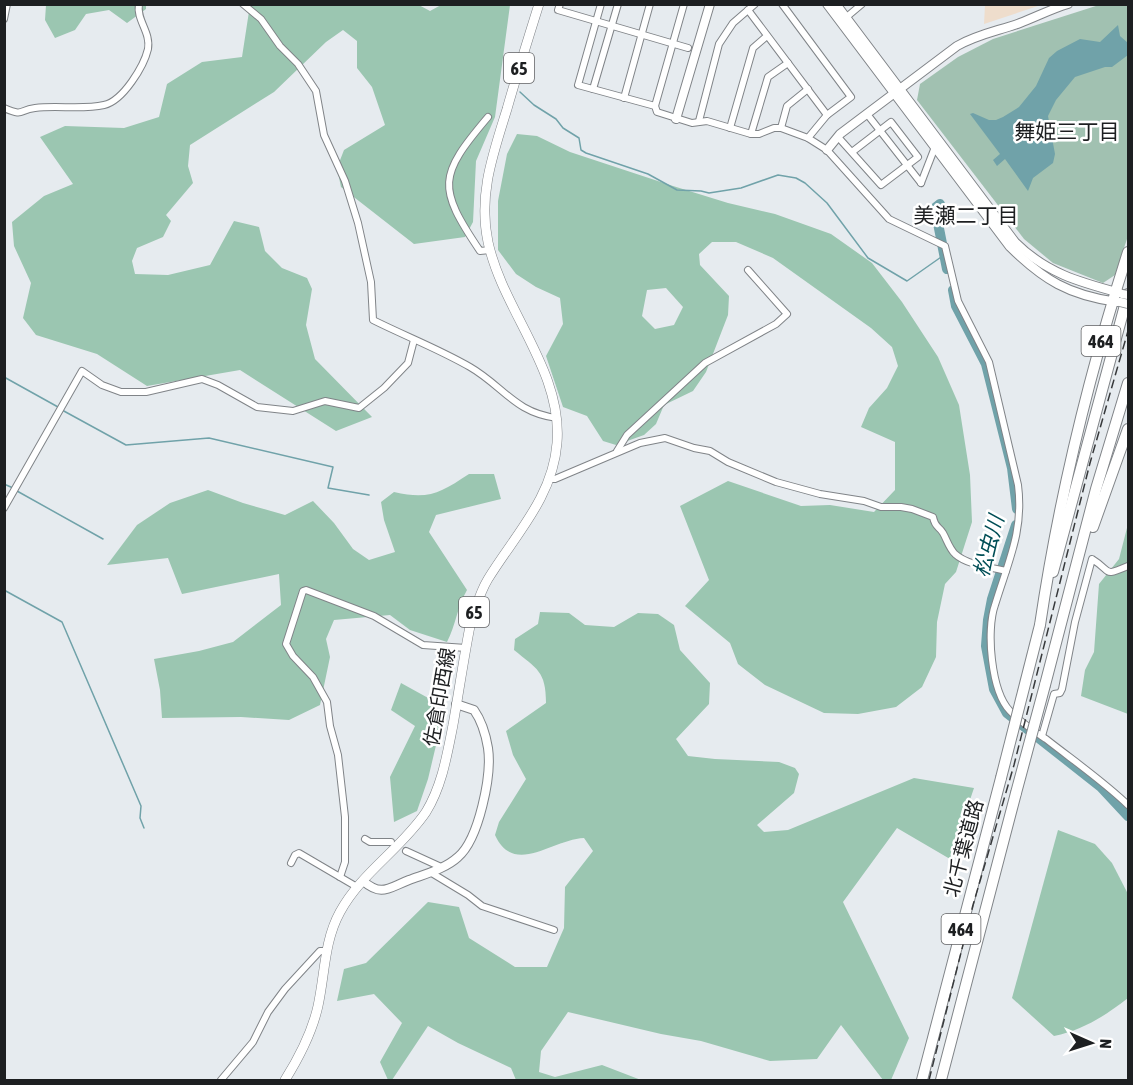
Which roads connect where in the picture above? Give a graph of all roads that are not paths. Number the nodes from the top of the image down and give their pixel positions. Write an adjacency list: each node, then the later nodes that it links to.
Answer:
1 (7, 4): 19 (street)
2 (139, 4): 33 (street)
3 (243, 4): 54 (street)
4 (533, 4): 42 (main road, 佐倉印西線 / 65)
5 (539, 4): 42 (main road, 佐倉印西線 / 65)
6 (560, 4): 21 (street)
7 (601, 4): 21 (street)
8 (618, 4): 22 (street)
9 (650, 4): 23 (street)
10 (684, 4): 25 (street)
11 (755, 4): 18 (street)
12 (782, 4): 35 (street)
13 (827, 4): 20 (street)
14 (836, 4): 20 (street)
15 (862, 4): 20 (street)
16 (1068, 4): 30 (street)
17 (710, 7): 37 (street)
18 (748, 10): 24 (street); 38 (street)
19 (4, 19)
20 (843, 20): 30 (street)
21 (596, 21): 22 (street); 28 (street)
22 (612, 26): 23 (street); 28 (street)
23 (642, 35): 25 (street); 31 (street)
24 (767, 36): 27 (street); 39 (street)
25 (673, 44): 26 (street); 32 (street)
26 (688, 48)
27 (788, 63): 29 (street); 43 (street)
28 (593, 89): 31 (street)
29 (808, 89): 35 (street); 40 (street)
30 (897, 91): 34 (street); 46 (street); 53 (street)
31 (624, 98): 32 (street)
32 (655, 106): 37 (street)
33 (4, 108)
34 (867, 114): 41 (street); 44 (street)
35 (827, 116): 45 (street)
36 (488, 117): 50 (street)
37 (676, 118): 38 (street)
38 (699, 121): 39 (street)
39 (730, 128): 43 (street)
40 (781, 129): 43 (street); 45 (street)
41 (880, 131): 48 (street); 49 (street); 49 (street)
42 (499, 132): 50 (main road, 佐倉印西線 / 65)
43 (751, 134)
44 (838, 137): 47 (street); 48 (street)
45 (808, 138): 47 (street)
46 (935, 147): 49 (street); 53 (street)
47 (827, 150): 63 (street)
48 (852, 152): 49 (street)
49 (907, 166)
50 (490, 250): 56 (main road, 佐倉印西線 / 65)
51 (1128, 252): 53 (highway, 北千葉道路 / 464)
52 (748, 270): 58 (street)
53 (1122, 297): 64 (highway, 北千葉道路 / 464); 64 (highway, 北千葉道路 / 464)
54 (414, 340): 56 (street); 61 (street)
55 (1128, 383): 60 (highway, 北千葉道路 / 464)
56 (557, 418): 59 (main road, 佐倉印西線 / 65)
57 (1128, 430): 60 (highway, 北千葉道路 / 464)
58 (617, 452): 59 (street); 63 (street)
59 (550, 478): 65 (main road, 佐倉印西線 / 65)
60 (1101, 488): 82 (highway, 北千葉道路 / 464, bridge)
61 (4, 508)
62 (1128, 566): 67 (street)
63 (1006, 571): 67 (street)
64 (1040, 625): 81 (highway, 北千葉道路 / 464, bridge)
65 (466, 648): 66 (main road, 佐倉印西線 / 65); 75 (street)
66 (456, 704): 73 (street); 76 (main road, 佐倉印西線 / 65)
67 (1042, 736): 68 (street)
68 (1128, 805)
69 (365, 839): 70 (street)
70 (391, 843)
71 (406, 851): 73 (street)
72 (291, 862): 75 (street)
73 (441, 867): 74 (street)
74 (430, 872): 76 (street); 77 (street)
75 (340, 877): 76 (street)
76 (360, 884): 78 (main road, 佐倉印西線 / 65)
77 (554, 930)
78 (326, 951): 79 (street); 80 (main road, 佐倉印西線 / 65)
79 (221, 1080)
80 (285, 1080)
81 (922, 1080)
82 (941, 1080)

